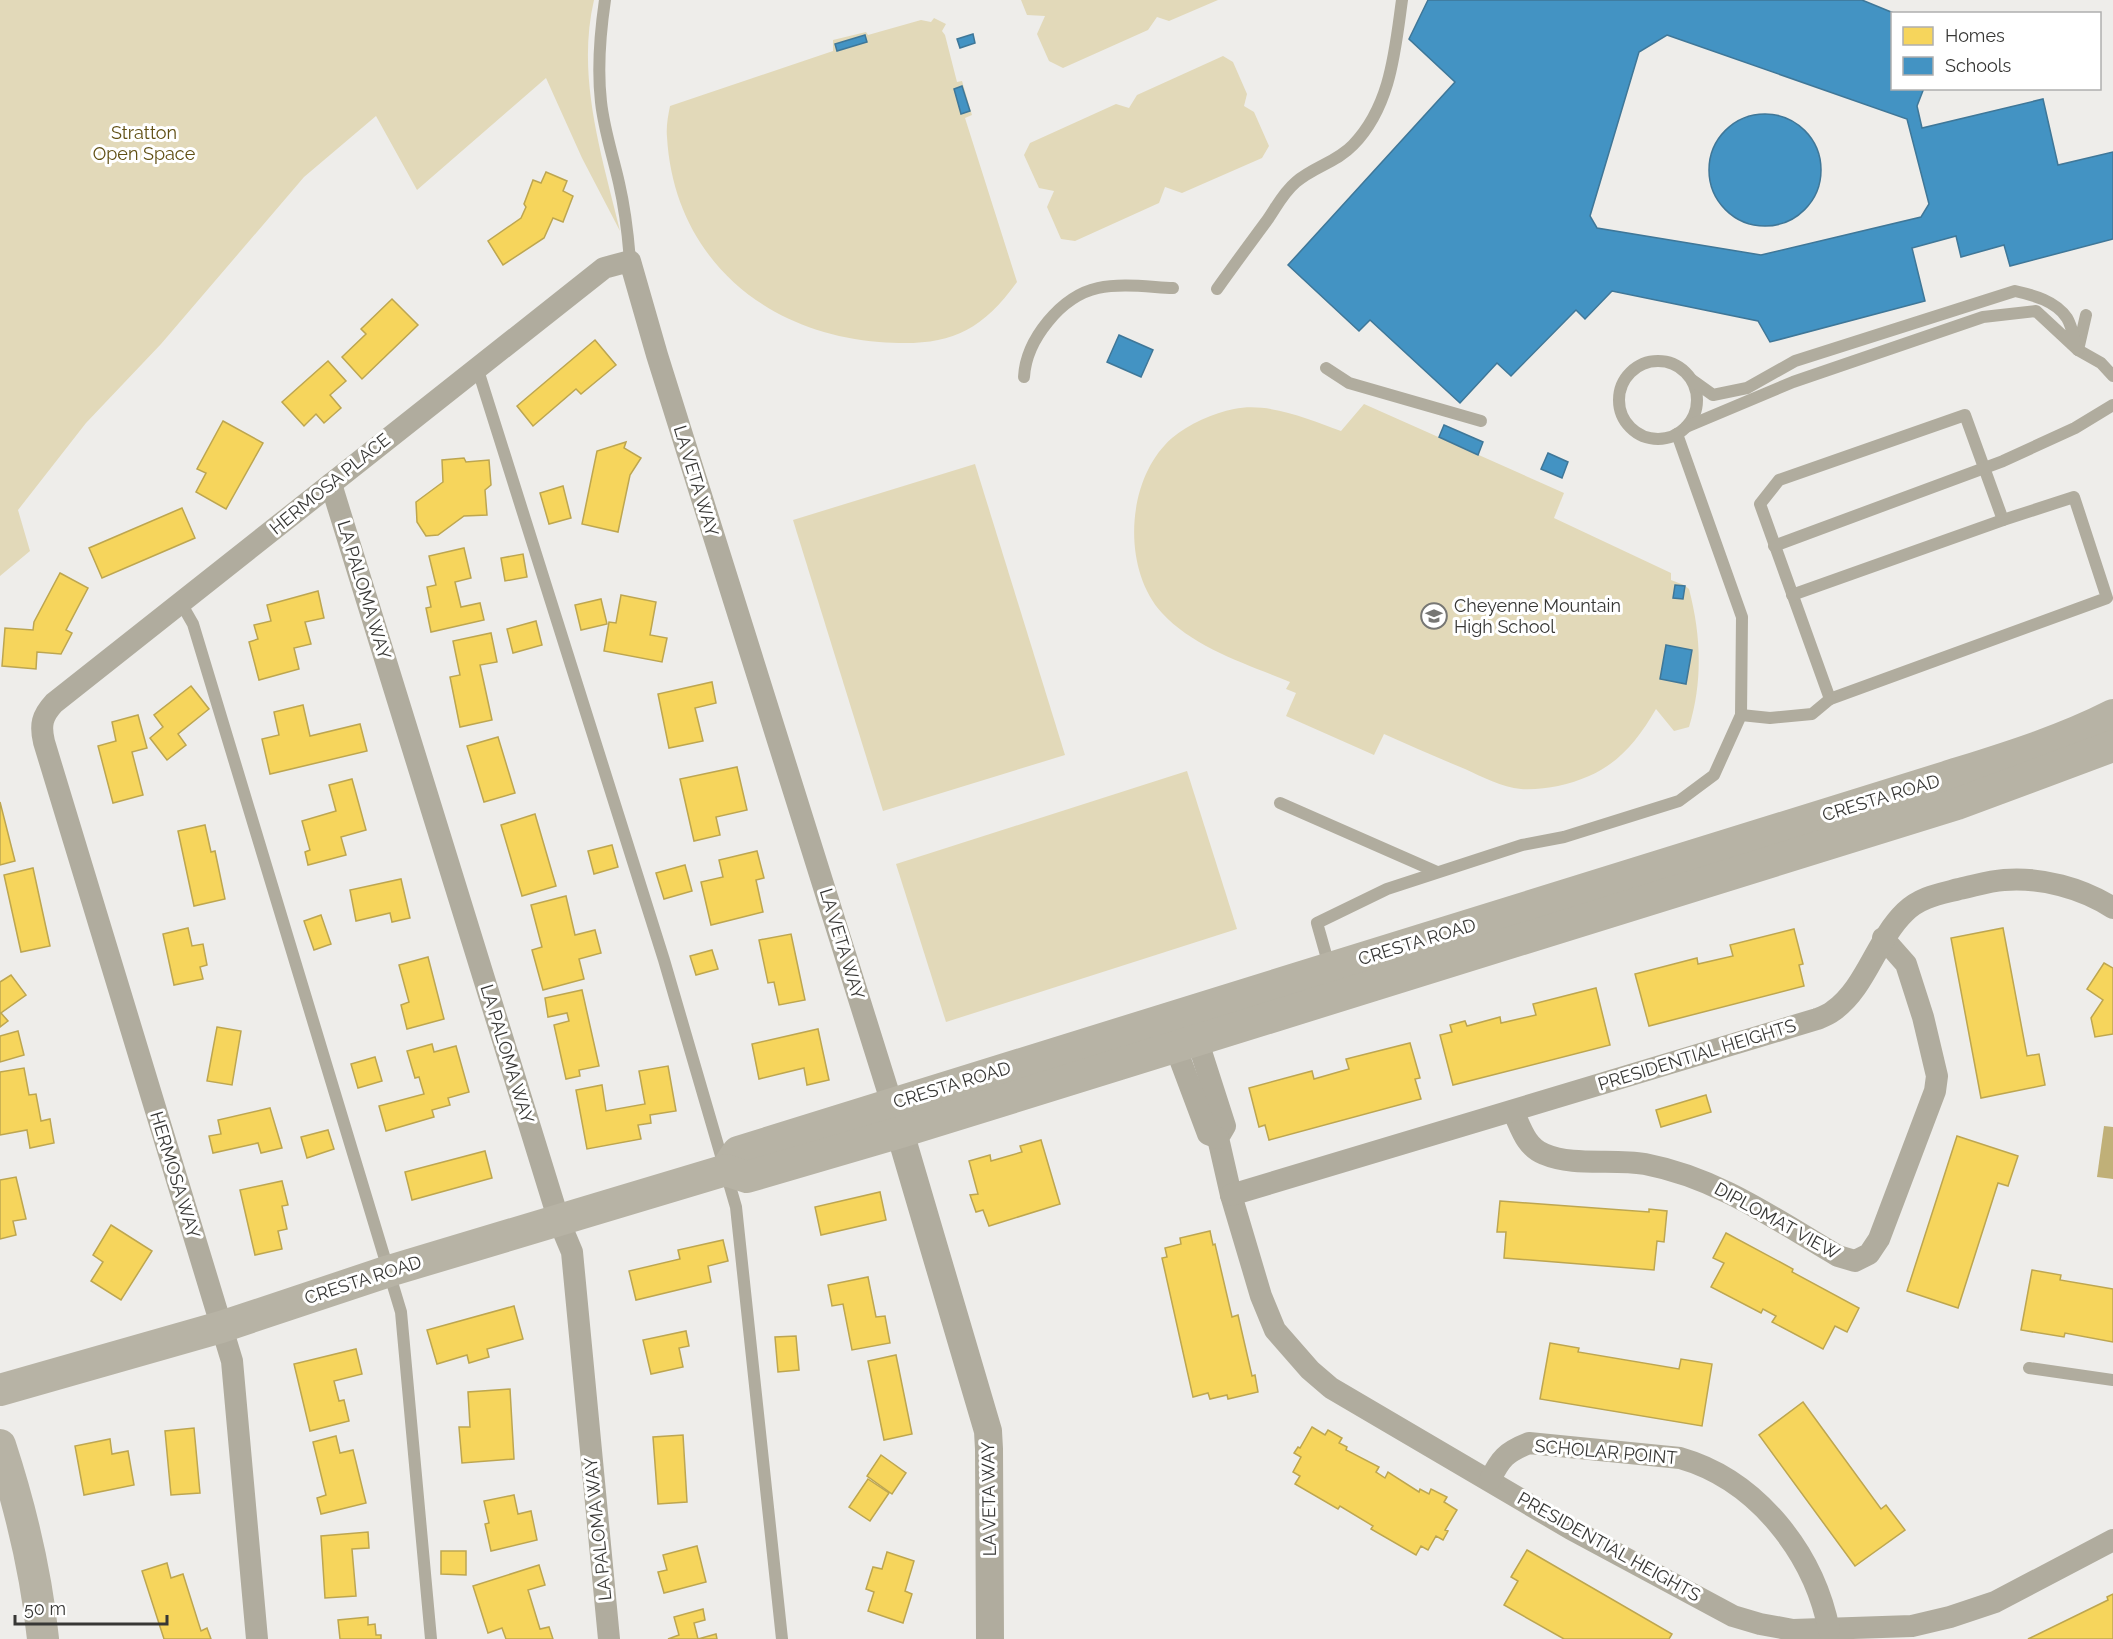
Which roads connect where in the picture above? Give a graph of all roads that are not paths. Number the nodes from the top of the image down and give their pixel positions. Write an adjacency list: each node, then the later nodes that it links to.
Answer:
1 (605, 0): 3 (lane)
2 (1402, 0): 5 (lane)
3 (630, 261): 8 (street, HERMOSA PLACE); 34 (street, LA VETA WAY)
4 (1173, 288): 10 (lane)
5 (1217, 289)
6 (2086, 315): 7 (lane)
7 (2078, 350): 11 (lane); 12 (lane); 15 (lane)
8 (477, 367): 17 (street, HERMOSA PLACE); 35 (lane)
9 (1326, 368): 14 (lane)
10 (1024, 376)
11 (2113, 376)
12 (1692, 380): 15 (lane); 15 (lane)
13 (2113, 405): 16 (lane)
14 (1482, 421)
15 (1681, 430): 23 (lane)
16 (1985, 467): 18 (lane); 19 (lane); 19 (lane)
17 (331, 484): 21 (street, HERMOSA PLACE); 37 (street, LA PALOMA WAY)
18 (2003, 520): 20 (lane); 22 (lane)
19 (1774, 546): 20 (lane)
20 (1792, 595): 22 (lane)
21 (181, 603): 25 (street, HERMOSA PLACE); 38 (lane)
22 (1830, 699): 23 (lane)
23 (1741, 715): 28 (lane)
24 (2113, 715): 31 (main road, CRESTA ROAD)
25 (41, 722): 39 (street, HERMOSA WAY)
26 (2113, 746): 31 (main road, CRESTA ROAD)
27 (1280, 803): 28 (lane)
28 (1437, 872): 31 (lane)
29 (2113, 908): 30 (street, PRESIDENTIAL HEIGHTS)
30 (1883, 938): 33 (street, PRESIDENTIAL HEIGHTS); 33 (street, DIPLOMAT VIEW)
31 (1334, 982): 32 (main road, CRESTA ROAD); 34 (main road, CRESTA ROAD)
32 (1186, 1042): 34 (main road, CRESTA ROAD); 36 (street, PRESIDENTIAL HEIGHTS)
33 (1513, 1111): 36 (street, PRESIDENTIAL HEIGHTS)
34 (896, 1118): 35 (main road, CRESTA ROAD); 52 (street, LA VETA WAY)
35 (726, 1170): 37 (main road, CRESTA ROAD); 51 (lane)
36 (1231, 1195): 44 (street, PRESIDENTIAL HEIGHTS)
37 (559, 1221): 38 (main road, CRESTA ROAD); 50 (street, LA PALOMA WAY)
38 (389, 1271): 39 (main road, CRESTA ROAD); 49 (lane)
39 (221, 1327): 42 (main road, CRESTA ROAD); 48 (street, HERMOSA WAY)
40 (2029, 1368): 41 (lane)
41 (2113, 1380)
42 (0, 1390)
43 (0, 1445): 47 (main road)
44 (1490, 1480): 46 (street, PRESIDENTIAL HEIGHTS); 46 (street, SCHOLAR POINT)
45 (2113, 1540): 46 (street, PRESIDENTIAL HEIGHTS)
46 (1829, 1630)
47 (43, 1639)
48 (258, 1639)
49 (431, 1639)
50 (609, 1639)
51 (782, 1639)
52 (990, 1639)

